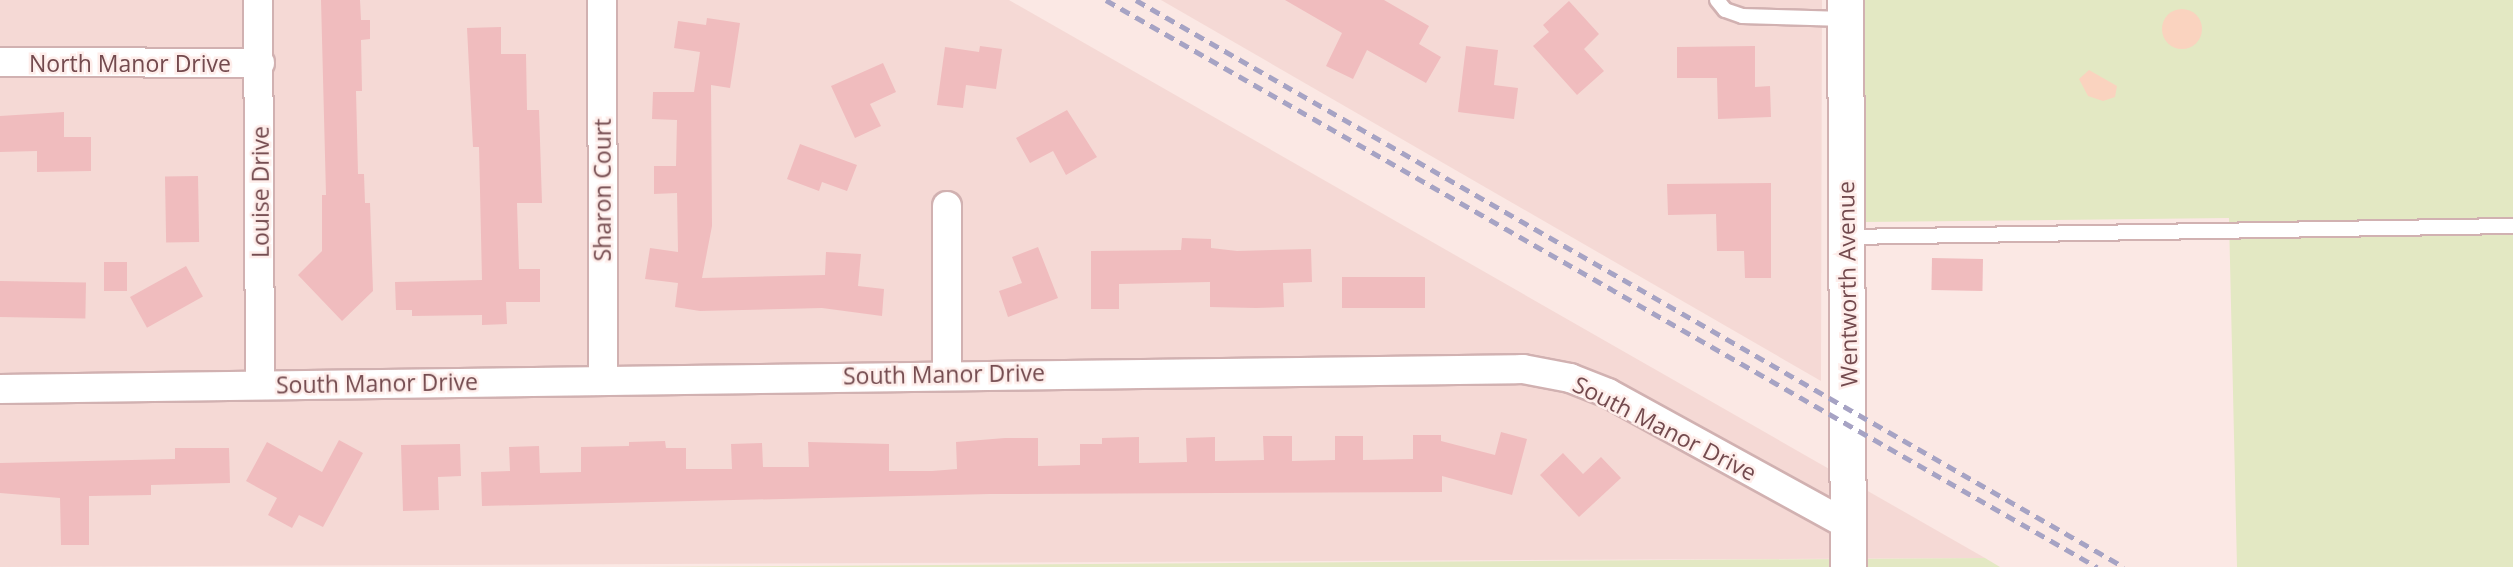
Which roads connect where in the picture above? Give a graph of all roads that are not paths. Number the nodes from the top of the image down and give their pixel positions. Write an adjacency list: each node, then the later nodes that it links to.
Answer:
1 (258, 0): 6 (street, Louise Drive)
2 (602, 0): 11 (street, Sharon Court)
3 (1717, 0): 4 (lane)
4 (1845, 9): 9 (street, Wentworth Avenue)
5 (0, 62): 6 (street, North Manor Drive)
6 (260, 63): 12 (street, Louise Drive)
7 (947, 206): 10 (street)
8 (2513, 226): 9 (lane)
9 (1847, 237): 14 (street, Wentworth Avenue)
10 (947, 373): 11 (street, South Manor Drive); 14 (street, South Manor Drive)
11 (603, 380): 12 (street, South Manor Drive)
12 (260, 384): 13 (street, South Manor Drive)
13 (0, 389)
14 (1850, 526): 15 (street, Wentworth Avenue)
15 (1848, 567)

